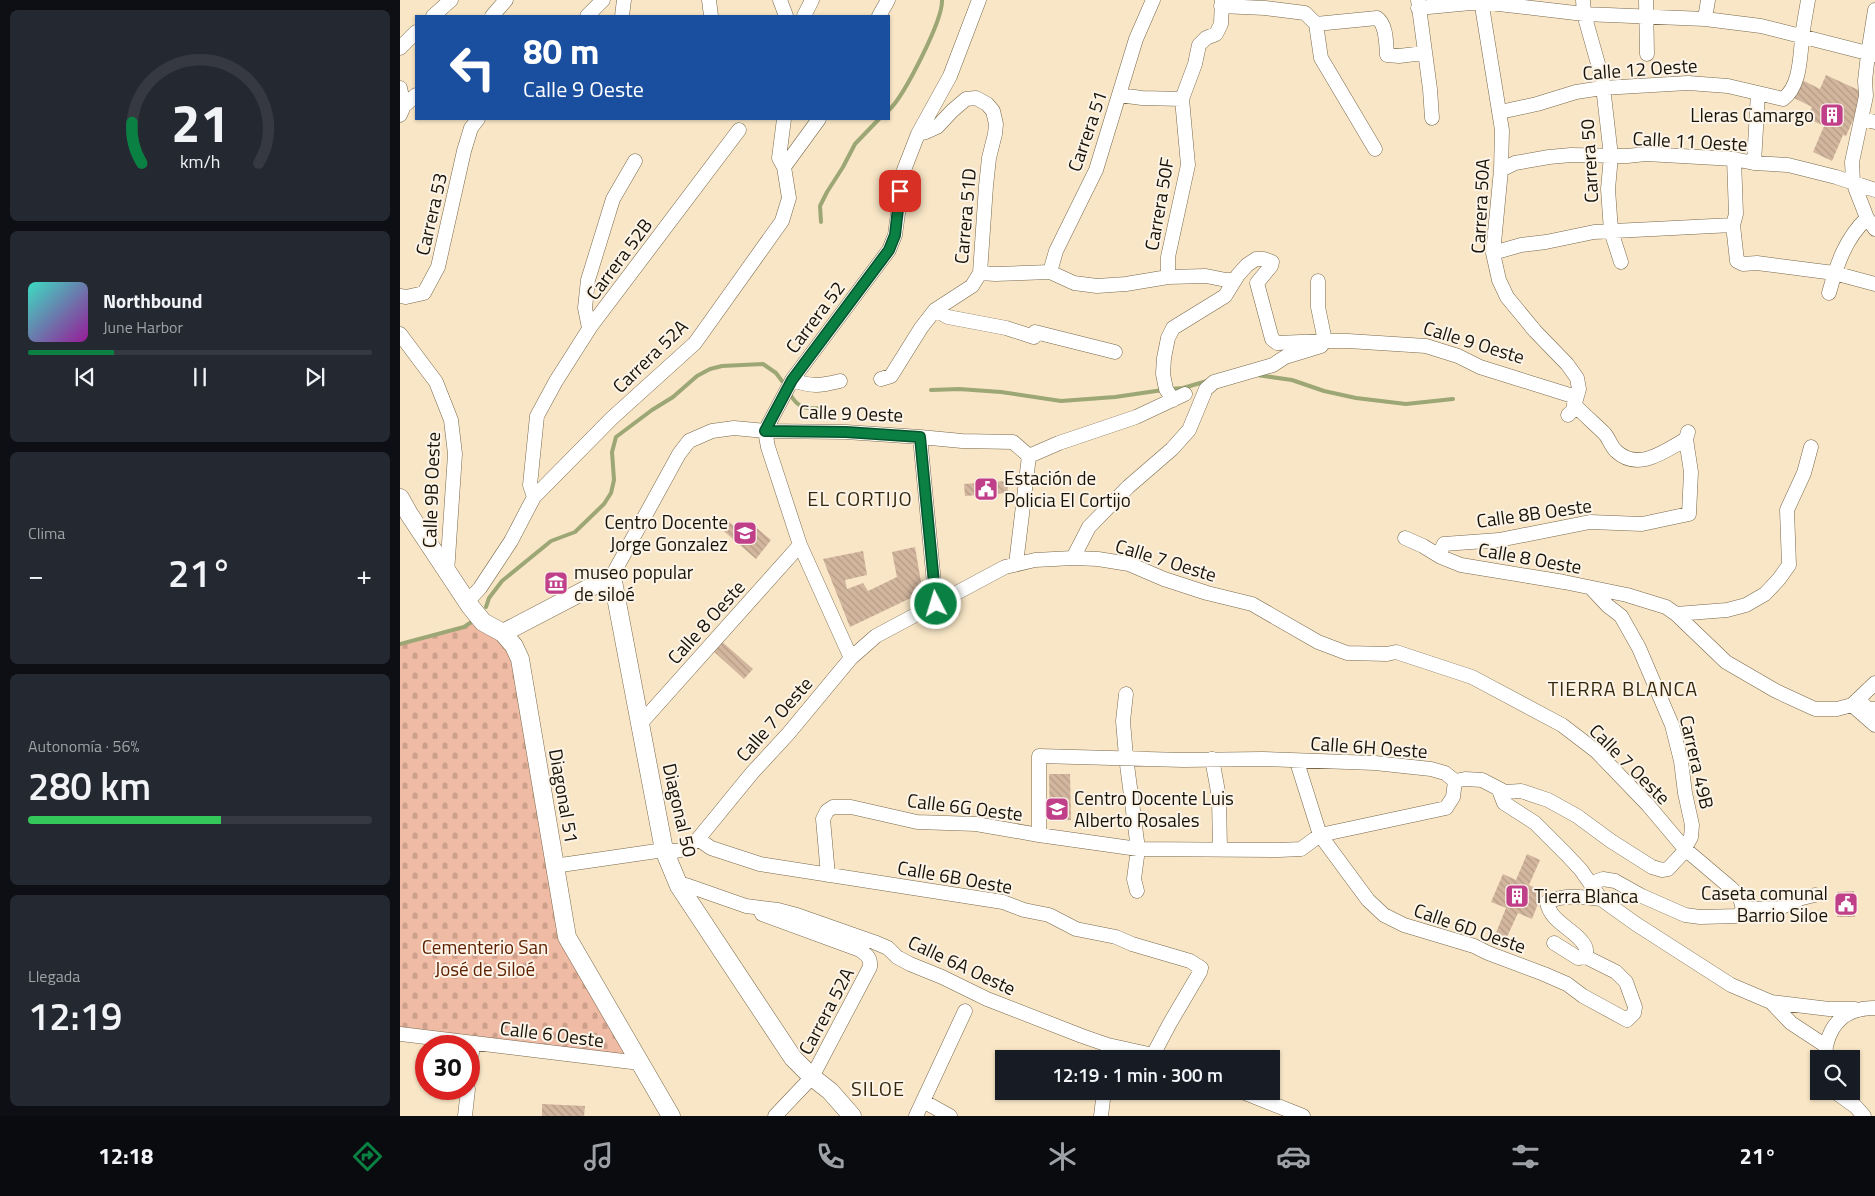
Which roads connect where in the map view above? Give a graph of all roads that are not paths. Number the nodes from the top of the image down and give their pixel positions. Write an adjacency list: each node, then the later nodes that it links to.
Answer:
1 (451, 0): 19 (street)
2 (506, 0): 20 (street)
3 (603, 0): 21 (street)
4 (624, 0): 22 (street)
5 (709, 0): 23 (street)
6 (780, 0): 24 (street)
7 (812, 0): 25 (street)
8 (888, 0): 26 (street)
9 (979, 0): 50 (street, Carrera 52)
10 (1153, 0): 39 (street, Carrera 51)
11 (1646, 0): 27 (street)
12 (1708, 0): 28 (street)
13 (1808, 0): 31 (street)
14 (1481, 1): 16 (street); 17 (street); 43 (street, Carrera 50A)
15 (1221, 3): 29 (street); 41 (street, Carrera 50F)
16 (1418, 4): 33 (street)
17 (1583, 7): 27 (street); 37 (street, Carrera 50)
18 (1875, 10): 35 (street)
19 (434, 15)
20 (493, 15)
21 (588, 15)
22 (622, 15)
23 (711, 15)
24 (786, 15)
25 (804, 15)
26 (880, 15)
27 (1646, 16): 28 (street); 34 (street)
28 (1705, 19): 31 (street)
29 (1316, 24): 33 (street); 51 (street)
30 (415, 33): 32 (street)
31 (1802, 38): 35 (street); 38 (street, Calle 12 Oeste)
32 (400, 48)
33 (1424, 53): 44 (street)
34 (1647, 54)
35 (1871, 54): 48 (street)
36 (400, 88): 42 (street)
37 (1602, 88): 38 (street, Calle 12 Oeste); 43 (street, Calle 12 Oeste); 52 (street, Carrera 50)
38 (1758, 94): 55 (street)
39 (1119, 95): 41 (street); 65 (street, Carrera 51)
40 (415, 96): 42 (street)
41 (1182, 99): 68 (street, Carrera 50F)
42 (402, 110)
43 (1500, 112): 57 (street, Carrera 50A)
44 (1432, 118)
45 (477, 120): 73 (street, Carrera 53)
46 (784, 120): 56 (street)
47 (818, 120): 56 (street)
48 (1868, 121): 58 (street)
49 (739, 130): 75 (street, Carrera 52B)
50 (918, 134): 66 (street, Carrera 51D); 80 (street, Carrera 52)
51 (1375, 149)
52 (1612, 156): 53 (street, Calle 11 Oeste); 57 (street, Calle 11 Oeste); 62 (street, Carrera 50)
53 (1734, 159): 55 (street, Calle 11 Oeste); 61 (street)
54 (635, 161): 75 (street)
55 (1754, 163): 58 (street, Calle 11 Oeste)
56 (784, 167): 87 (street, Carrera 52A)
57 (1501, 170): 63 (street, Carrera 50A)
58 (1853, 182): 59 (street, Calle 11 Oeste); 60 (street)
59 (1875, 190)
60 (1871, 223): 67 (street)
61 (1733, 225): 62 (street); 67 (street)
62 (1612, 231): 63 (street); 64 (street, Carrera 50)
63 (1493, 253): 82 (street, Carrera 50A)
64 (1621, 262)
65 (1050, 272): 66 (street); 68 (street)
66 (980, 273): 74 (street, Carrera 51D)
67 (1834, 273): 71 (street); 72 (street)
68 (1168, 277): 69 (street)
69 (1235, 280): 77 (street, Calle 9 Oeste); 86 (street)
70 (1318, 281): 77 (street)
71 (1875, 284)
72 (1828, 293)
73 (400, 296)
74 (935, 310): 78 (street); 79 (street, Carrera 51D)
75 (589, 328): 87 (street, Carrera 52B)
76 (400, 334): 94 (street, Calle 9B Oeste)
77 (1326, 341): 82 (street, Calle 9 Oeste); 92 (street, Calle 9 Oeste)
78 (1115, 352)
79 (881, 379)
80 (792, 380): 81 (street); 83 (street, Carrera 52)
81 (840, 381)
82 (1573, 405): 91 (street, Calle 8B Oeste)
83 (765, 431): 84 (street, Calle 9 Oeste); 90 (street); 95 (street, Calle 9 Oeste)
84 (920, 437): 86 (street, Calle 9 Oeste); 99 (street)
85 (1812, 446): 100 (street)
86 (1029, 456): 93 (street)
87 (534, 497): 98 (street, Carrera 52A)
88 (400, 498): 94 (street, Diagonal 51)
89 (1405, 538): 91 (street, Calle 8 Oeste)
90 (800, 545): 103 (street); 108 (street, Calle 8 Oeste)
91 (1442, 551): 96 (street, Calle 8 Oeste)
92 (1073, 558): 93 (street, Calle 7 Oeste); 119 (street, Calle 7 Oeste)
93 (1016, 564): 99 (street, Calle 7 Oeste)
94 (447, 573): 98 (street, Diagonal 51)
95 (612, 576): 102 (street); 108 (street, Diagonal 50)
96 (1592, 589): 97 (street, Calle 8 Oeste); 101 (street, Carrera 49B)
97 (1631, 597): 100 (street, Calle 8 Oeste); 101 (street)
98 (467, 602): 102 (street, Diagonal 51)
99 (936, 604): 103 (street, Calle 7 Oeste)
100 (1676, 614): 106 (street)
101 (1621, 616): 119 (street, Carrera 49B)
102 (503, 633): 122 (street, Diagonal 51)
103 (851, 658): 117 (street, Calle 7 Oeste)
104 (1875, 683): 106 (street)
105 (1126, 694): 110 (street)
106 (1855, 702): 107 (street); 109 (street)
107 (1875, 709)
108 (640, 724): 120 (street, Diagonal 50)
109 (1875, 725)
110 (1126, 757): 111 (street, Calle 6H Oeste); 115 (street, Calle 6H Oeste); 118 (street)
111 (1212, 759): 112 (street, Calle 6H Oeste); 121 (street)
112 (1298, 762): 113 (street, Calle 6H Oeste); 116 (street)
113 (1455, 781): 114 (street, Calle 6H Oeste); 116 (street, Calle 6G Oeste)
114 (1499, 790): 123 (street, Calle 6H Oeste); 126 (street)
115 (1040, 835): 118 (street, Calle 6G Oeste); 124 (street, Calle 6G Oeste)
116 (1320, 835): 121 (street, Calle 6G Oeste); 133 (street, Calle 6D Oeste)
117 (698, 839): 120 (street, Calle 7 Oeste); 124 (street, Calle 6B Oeste)
118 (1138, 848): 121 (street, Calle 6G Oeste); 127 (street)
119 (1685, 849): 123 (street, Carrera 49B); 131 (street, Calle 7 Oeste)
120 (664, 850): 122 (street, Calle 7 Oeste); 125 (street, Diagonal 50)
121 (1220, 850)
122 (554, 866): 146 (street, Diagonal 51)
123 (1668, 869)
124 (828, 875): 143 (street, Calle 6B Oeste)
125 (679, 886): 130 (street, Calle 6A Oeste); 147 (street, Diagonal 50)
126 (1593, 886): 129 (street); 131 (street)
127 (1137, 891)
128 (1815, 895): 131 (street)
129 (1601, 899): 133 (street); 135 (street)
130 (746, 906): 134 (street, Calle 6A Oeste); 142 (street, Calle 6A Oeste)
131 (1743, 909)
132 (1554, 943): 133 (street)
133 (1586, 957)
134 (870, 962): 147 (street, Carrera 52A)
135 (1771, 1002): 137 (street); 144 (street)
136 (1875, 1008): 137 (street)
137 (1855, 1009): 145 (street)
138 (965, 1011): 152 (street)
139 (400, 1034): 140 (street, Calle 6 Oeste)
140 (415, 1036)
141 (480, 1044): 146 (street, Calle 6 Oeste)
142 (1102, 1050)
143 (1161, 1050)
144 (1823, 1050)
145 (1825, 1050)
146 (640, 1063): 154 (street, Diagonal 51)
147 (812, 1078): 155 (street, Carrera 52A); 156 (street, Diagonal 50)
148 (467, 1100): 153 (street)
149 (1103, 1100): 159 (street)
150 (1263, 1100): 160 (street)
151 (1846, 1100): 161 (street)
152 (923, 1101): 157 (street); 158 (street)
153 (465, 1116)
154 (671, 1116)
155 (775, 1116)
156 (852, 1116)
157 (916, 1116)
158 (950, 1116)
159 (1101, 1116)
160 (1304, 1116)
161 (1864, 1116)

